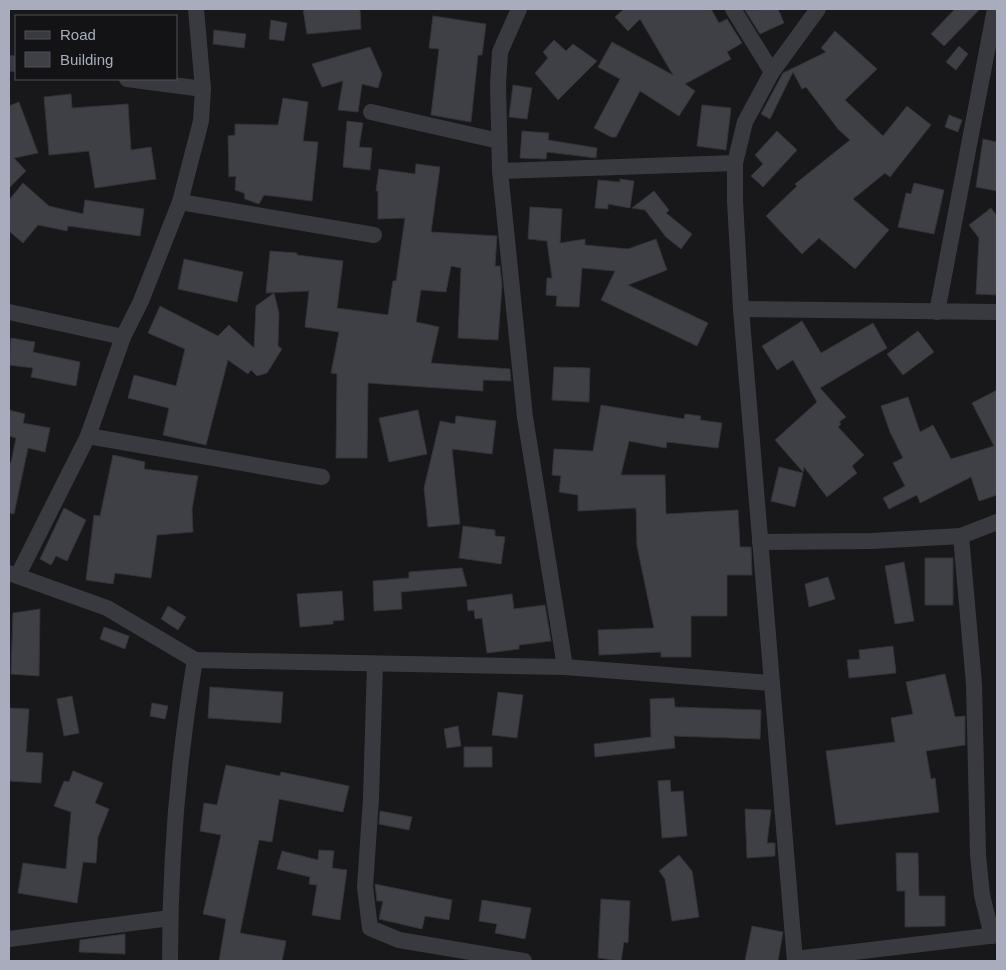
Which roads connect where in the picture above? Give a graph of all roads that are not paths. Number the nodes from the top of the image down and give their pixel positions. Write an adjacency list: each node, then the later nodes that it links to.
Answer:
1 (196, 9): 8 (street)
2 (519, 9): 10 (street)
3 (733, 9): 6 (street)
4 (818, 9): 6 (street)
5 (994, 9): 17 (street)
6 (772, 72): 11 (street)
7 (135, 80): 8 (street)
8 (203, 89): 13 (street)
9 (371, 112): 10 (street)
10 (499, 141): 12 (street)
11 (736, 163): 12 (street); 15 (street)
12 (500, 171): 28 (street)
13 (180, 202): 14 (street); 19 (street)
14 (374, 235)
15 (740, 309): 17 (street); 24 (street)
16 (9, 312): 19 (street)
17 (937, 312): 18 (street)
18 (997, 312)
19 (123, 337): 20 (street)
20 (88, 436): 21 (street); 25 (street)
21 (322, 477)
22 (997, 522): 23 (street)
23 (961, 536): 24 (street); 31 (street)
24 (760, 542): 29 (street)
25 (14, 574): 26 (street)
26 (195, 660): 27 (street); 30 (street)
27 (376, 664): 28 (street); 35 (street)
28 (566, 666): 29 (street)
29 (771, 683): 33 (street)
30 (170, 918): 32 (street); 34 (street)
31 (995, 936): 33 (street)
32 (9, 939)
33 (794, 960)
34 (170, 961)
35 (524, 961)

